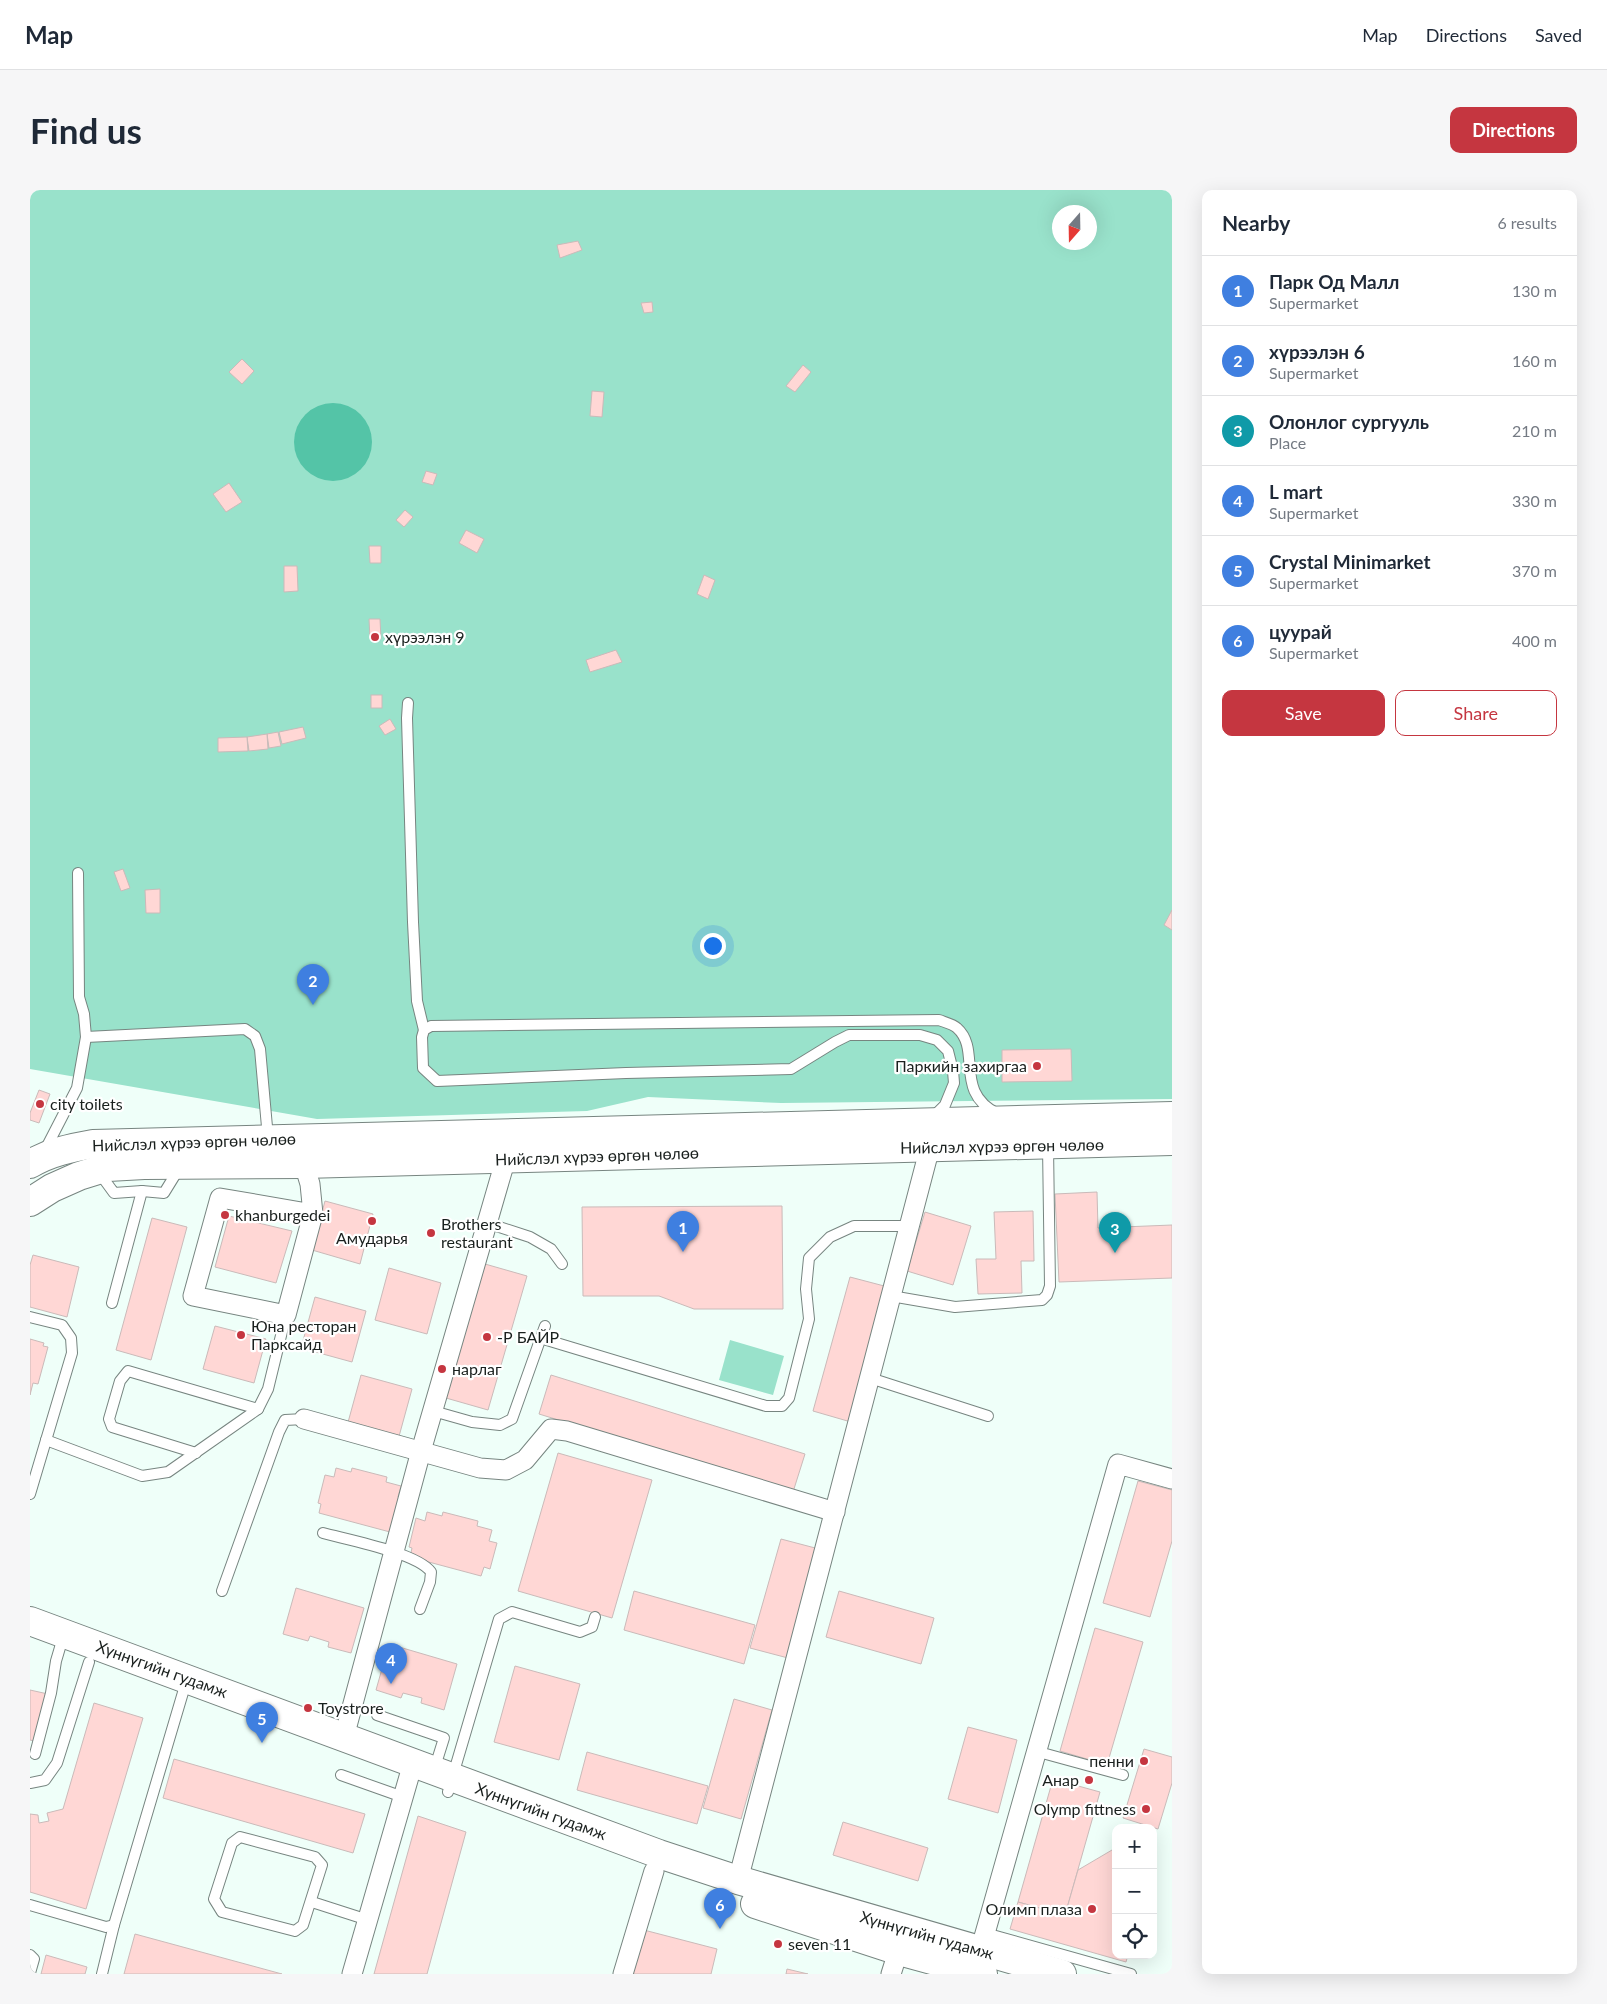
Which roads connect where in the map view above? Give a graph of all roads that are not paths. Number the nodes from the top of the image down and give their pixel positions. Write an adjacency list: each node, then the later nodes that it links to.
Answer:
1 (408, 702): 3 (lane)
2 (78, 873): 4 (lane)
3 (424, 1030): 6 (lane); 7 (lane)
4 (86, 1037): 8 (lane); 12 (lane)
5 (1172, 1116): 6 (main road, Нийслэл хүрээ өргөн чөлөө)
6 (1010, 1120): 7 (main road, Нийслэл хүрээ өргөн чөлөө)
7 (930, 1134): 10 (main road, Нийслэл хүрээ өргөн чөлөө); 11 (main road, Нийслэл хүрээ өргөн чөлөө); 20 (street)
8 (268, 1139): 11 (main road, Нийслэл хүрээ өргөн чөлөө); 12 (main road, Нийслэл хүрээ өргөн чөлөө)
9 (1172, 1141): 10 (main road, Нийслэл хүрээ өргөн чөлөө)
10 (1048, 1145): 22 (lane)
11 (522, 1150): 14 (main road, Нийслэл хүрээ өргөн чөлөө); 19 (street)
12 (33, 1161)
13 (181, 1164): 14 (main road, Нийслэл хүрээ өргөн чөлөө); 15 (main road, Нийслэл хүрээ өргөн чөлөө); 16 (lane)
14 (304, 1164): 18 (street)
15 (98, 1170): 16 (lane); 17 (main road, Нийслэл хүрээ өргөн чөлөө)
16 (142, 1191): 23 (lane)
17 (30, 1202)
18 (313, 1214): 24 (street); 24 (street)
19 (487, 1223): 21 (lane); 30 (street)
20 (910, 1226): 22 (street); 27 (lane)
21 (562, 1264)
22 (891, 1296): 28 (street)
23 (112, 1303)
24 (286, 1316): 29 (lane)
25 (30, 1317): 33 (lane)
26 (545, 1326): 27 (lane)
27 (540, 1338): 30 (lane)
28 (870, 1378): 31 (lane); 38 (street)
29 (258, 1408): 34 (lane); 34 (lane)
30 (433, 1411): 35 (street)
31 (988, 1416)
32 (304, 1419): 35 (street); 41 (lane)
33 (46, 1440): 34 (lane); 37 (lane)
34 (196, 1452)
35 (421, 1452): 38 (street); 40 (street)
36 (1172, 1479): 51 (street)
37 (30, 1494)
38 (835, 1512): 58 (street)
39 (323, 1533): 40 (lane)
40 (394, 1552): 42 (lane); 50 (street)
41 (222, 1591)
42 (420, 1609)
43 (595, 1617): 55 (lane)
44 (30, 1620): 46 (main road, Хүннүгийн гудамж)
45 (30, 1640): 46 (main road, Хүннүгийн гудамж)
46 (62, 1642): 47 (main road, Хүннүгийн гудамж); 48 (main road, Хүннүгийн гудамж); 52 (lane)
47 (89, 1662): 48 (main road, Хүннүгийн гудамж); 56 (lane)
48 (184, 1687): 50 (main road, Хүннүгийн гудамж); 55 (main road, Хүннүгийн гудамж); 62 (lane)
49 (377, 1715): 55 (lane)
50 (344, 1737): 55 (main road, Хүннүгийн гудамж)
51 (1035, 1751): 54 (lane); 64 (street)
52 (36, 1754)
53 (341, 1775): 55 (lane)
54 (1123, 1775)
55 (427, 1779): 57 (main road, Хүннүгийн гудамж); 58 (main road, Хүннүгийн гудамж); 61 (street)
56 (30, 1783)
57 (654, 1871): 63 (main road, Хүннүгийн гудамж); 69 (street)
58 (738, 1880): 63 (main road, Хүннүгийн гудамж)
59 (312, 1902): 59 (lane); 61 (lane)
60 (30, 1905): 62 (lane)
61 (368, 1920): 68 (street)
62 (114, 1924): 67 (lane)
63 (898, 1951): 64 (main road, Хүннүгийн гудамж)
64 (983, 1952): 70 (main road, Хүннүгийн гудамж); 71 (lane)
65 (30, 1955): 66 (lane)
66 (30, 1973)
67 (102, 1974)
68 (352, 1974)
69 (622, 1974)
70 (1062, 1974)
71 (1131, 1974)

